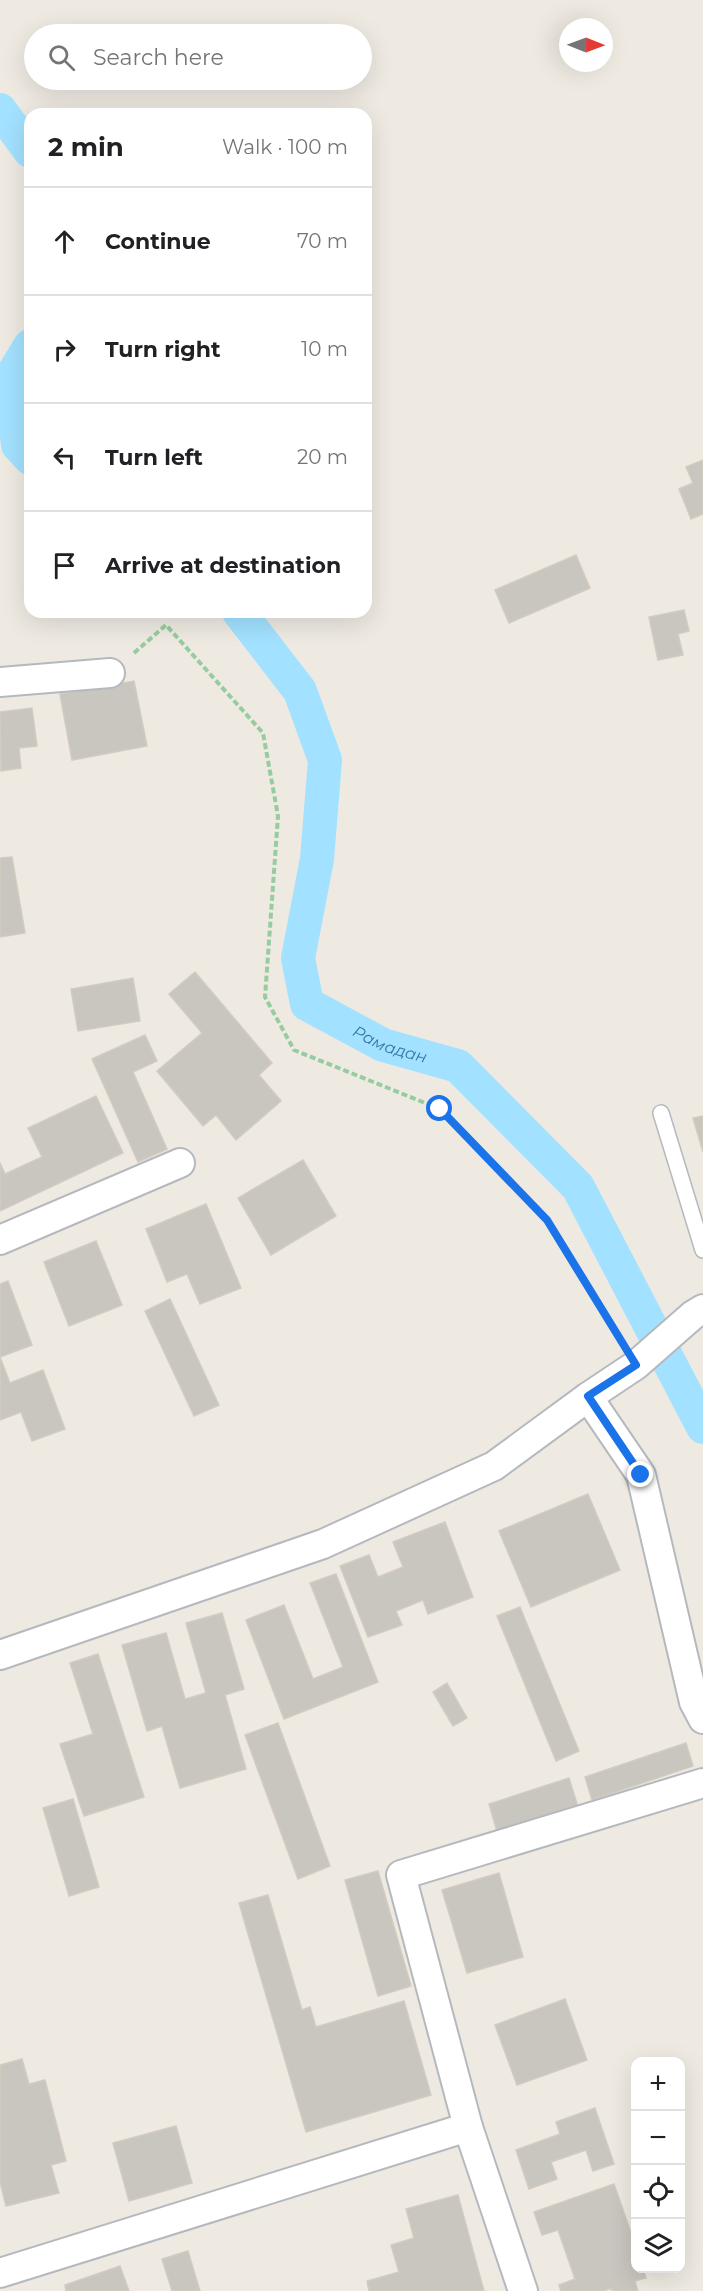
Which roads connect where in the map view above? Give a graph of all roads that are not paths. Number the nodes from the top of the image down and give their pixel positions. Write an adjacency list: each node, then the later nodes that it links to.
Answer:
1 (110, 673): 2 (street)
2 (0, 682)
3 (661, 1113): 6 (lane)
4 (180, 1164): 5 (street)
5 (0, 1240)
6 (703, 1250)
7 (698, 1312): 8 (street)
8 (588, 1396): 9 (street); 10 (street)
9 (0, 1655)
10 (703, 1719)
11 (703, 1783): 12 (street)
12 (468, 2127): 13 (street); 14 (street)
13 (0, 2273)
14 (523, 2291)

